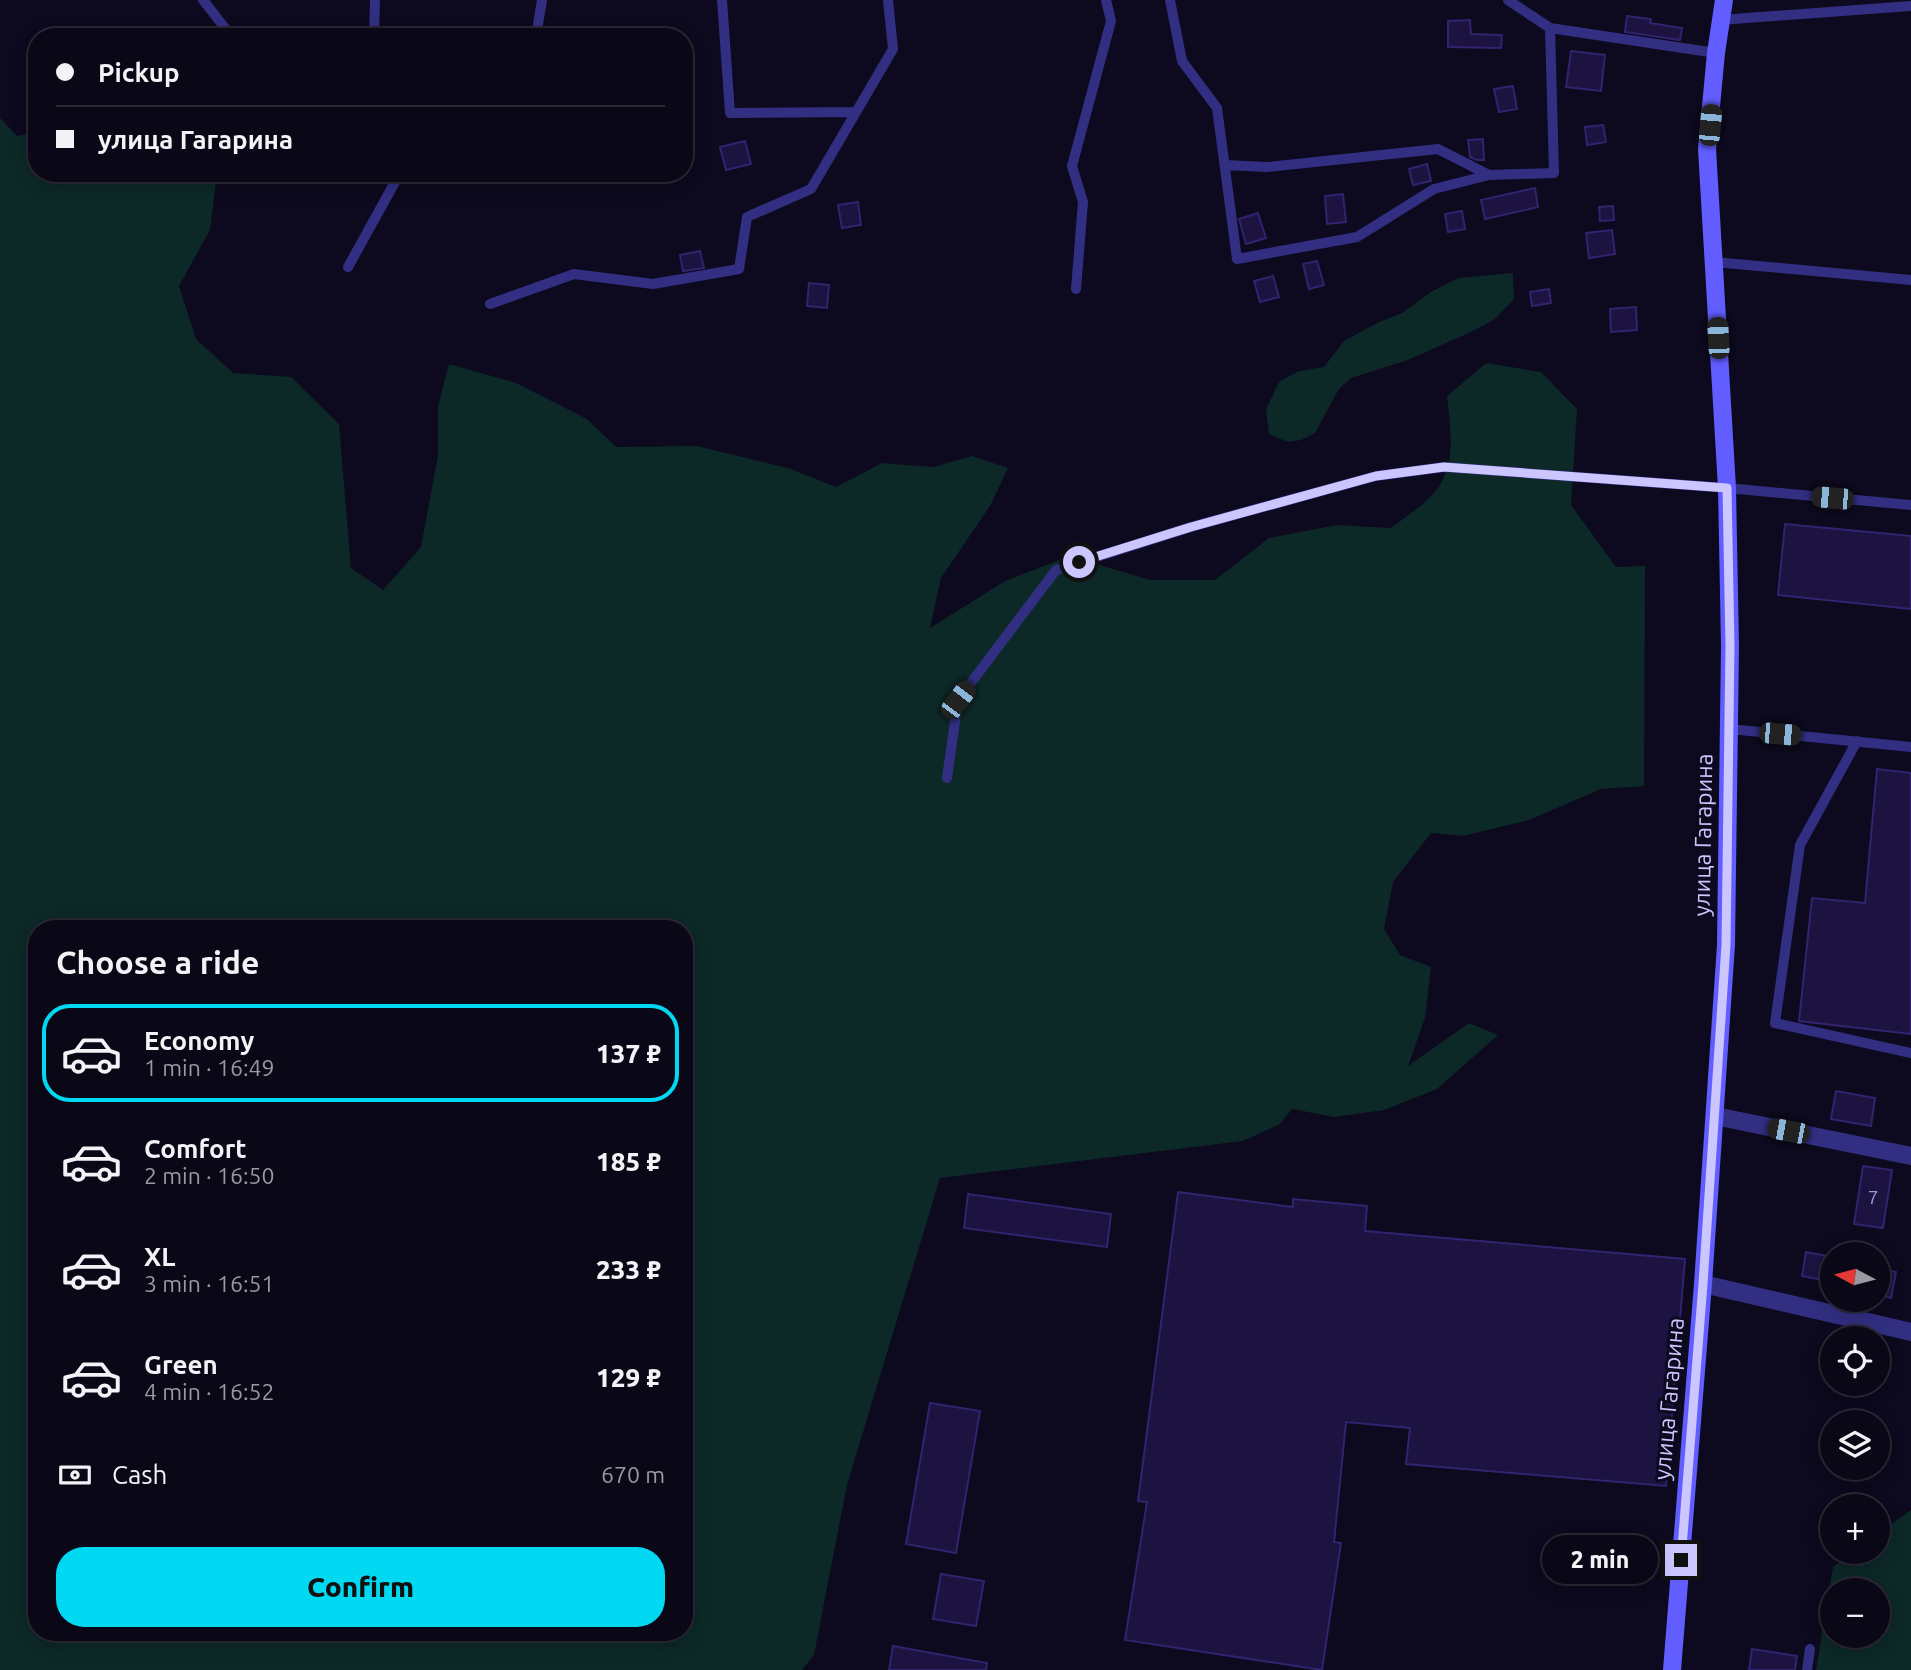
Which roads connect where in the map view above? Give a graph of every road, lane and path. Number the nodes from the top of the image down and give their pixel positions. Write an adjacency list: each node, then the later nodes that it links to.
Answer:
1 (202, 0): 12 (lane)
2 (375, 0): 13 (lane)
3 (542, 0): 14 (lane)
4 (722, 0): 17 (lane)
5 (888, 0): 17 (lane)
6 (1106, 0): 24 (lane)
7 (1170, 0): 18 (lane)
8 (1508, 0): 15 (lane)
9 (1724, 0): 11 (street, улица Гагарина)
10 (1911, 6): 11 (lane)
11 (1720, 20): 16 (street, улица Гагарина)
12 (225, 28)
13 (374, 28)
14 (537, 28)
15 (1550, 28): 16 (lane); 19 (lane)
16 (1716, 52): 21 (street, улица Гагарина)
17 (856, 112): 25 (lane)
18 (1225, 164): 19 (lane); 19 (lane)
19 (1489, 176)
20 (395, 182): 22 (lane)
21 (1714, 262): 23 (lane); 26 (street, улица Гагарина)
22 (348, 267)
23 (1911, 280)
24 (1076, 289)
25 (490, 304)
26 (1727, 488): 27 (lane); 28 (street, улица Гагарина); 31 (lane)
27 (1911, 505)
28 (1729, 729): 29 (lane); 33 (street, улица Гагарина)
29 (1857, 741): 30 (lane); 32 (lane)
30 (1911, 747)
31 (947, 778)
32 (1911, 1053)
33 (1714, 1116): 34 (street); 35 (street, улица Гагарина)
34 (1911, 1156)
35 (1703, 1284): 36 (street); 38 (street, улица Гагарина)
36 (1911, 1332)
37 (1810, 1649): 39 (lane)
38 (1672, 1670)
39 (1807, 1670)

